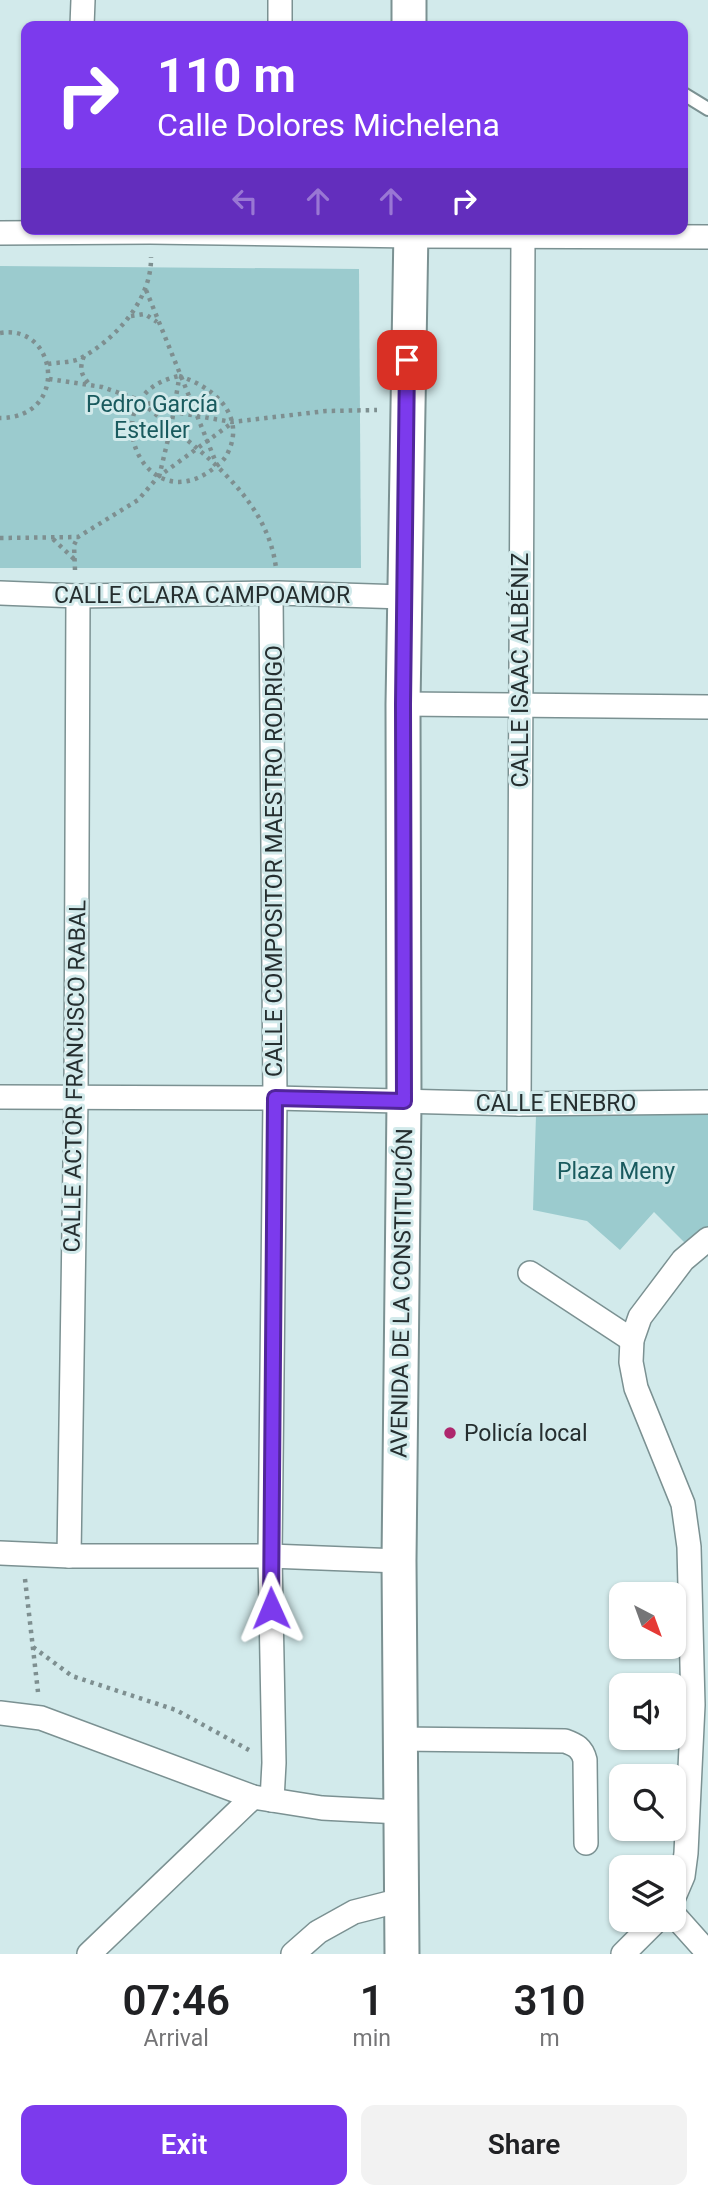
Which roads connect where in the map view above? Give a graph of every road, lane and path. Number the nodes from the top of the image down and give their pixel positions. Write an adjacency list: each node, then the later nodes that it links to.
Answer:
1 (83, 0): 4 (street)
2 (279, 0): 5 (street)
3 (409, 0): 6 (street)
4 (82, 21)
5 (279, 21)
6 (409, 21)
7 (688, 97): 8 (lane)
8 (708, 109)
9 (21, 232): 10 (street)
10 (0, 233)
11 (150, 235): 16 (path)
12 (411, 235): 26 (street, AVENIDA DE LA CONSTITUCIÓN)
13 (486, 235): 14 (street)
14 (523, 236): 15 (street); 44 (street, CALLE ISAAC ALBÉNIZ)
15 (708, 237)
16 (146, 290): 17 (path); 18 (path)
17 (130, 317): 18 (path); 20 (path)
18 (157, 322): 22 (path)
19 (0, 333): 21 (path)
20 (84, 355): 21 (path); 24 (path)
21 (48, 364): 23 (path)
22 (179, 376): 25 (path); 27 (path); 28 (path); 30 (path)
23 (49, 379): 24 (path); 29 (path)
24 (89, 384): 25 (path)
25 (139, 401): 27 (path); 31 (path); 35 (path)
26 (406, 410): 30 (path); 42 (street, AVENIDA DE LA CONSTITUCIÓN)
27 (174, 412): 28 (path); 31 (path)
28 (197, 416): 30 (path); 32 (path)
29 (0, 418)
30 (232, 422): 32 (path); 34 (path)
31 (171, 427): 33 (path); 35 (path)
32 (208, 440): 33 (path); 34 (path)
33 (196, 448): 34 (path); 35 (path)
34 (217, 466): 35 (path); 40 (path)
35 (158, 477): 36 (path)
36 (78, 537): 38 (path); 38 (path)
37 (0, 538): 38 (path)
38 (53, 539)
39 (0, 593): 41 (street, CALLE CLARA CAMPOAMOR)
40 (275, 593): 41 (street, CALLE CLARA CAMPOAMOR); 42 (street, CALLE CLARA CAMPOAMOR); 48 (street, CALLE COMPOSITOR MAESTRO RODRIGO)
41 (78, 596): 47 (street, CALLE ACTOR FRANCISCO RABAL)
42 (404, 597): 43 (street, AVENIDA DE LA CONSTITUCIÓN)
43 (403, 704): 44 (street); 49 (street, AVENIDA DE LA CONSTITUCIÓN)
44 (520, 705): 45 (street); 51 (street, CALLE ISAAC ALBÉNIZ)
45 (708, 707)
46 (0, 1097): 47 (street, CALLE ENEBRO)
47 (76, 1098): 48 (street, CALLE ENEBRO); 56 (street, CALLE ACTOR FRANCISCO RABAL)
48 (275, 1098): 49 (street, CALLE ENEBRO); 57 (street, CALLE COMPOSITOR MAESTRO RODRIGO)
49 (404, 1101): 51 (street, CALLE ENEBRO); 58 (street, AVENIDA DE LA CONSTITUCIÓN)
50 (708, 1102): 51 (street, CALLE ENEBRO)
51 (519, 1104)
52 (708, 1239): 54 (street)
53 (530, 1273): 54 (street)
54 (632, 1340): 67 (street)
55 (11, 1554): 56 (street); 59 (path)
56 (69, 1556): 57 (street)
57 (270, 1556): 58 (street); 63 (street, CALLE COMPOSITOR MAESTRO RODRIGO)
58 (399, 1561): 62 (street, AVENIDA DE LA CONSTITUCIÓN)
59 (33, 1647): 61 (path); 63 (path)
60 (0, 1713): 61 (street)
61 (41, 1718): 64 (street)
62 (399, 1739): 65 (street, AVENIDA DE LA CONSTITUCIÓN); 66 (street)
63 (274, 1763): 64 (street, CALLE COMPOSITOR MAESTRO RODRIGO)
64 (262, 1799): 65 (street); 72 (street)
65 (400, 1812): 68 (street, AVENIDA DE LA CONSTITUCIÓN)
66 (586, 1843)
67 (686, 1855)
68 (401, 1900): 73 (street); 74 (street, AVENIDA DE LA CONSTITUCIÓN)
69 (686, 1928): 71 (street)
70 (645, 1932): 75 (street)
71 (708, 1953)
72 (89, 1954)
73 (293, 1954)
74 (401, 1954)
75 (623, 1954)

